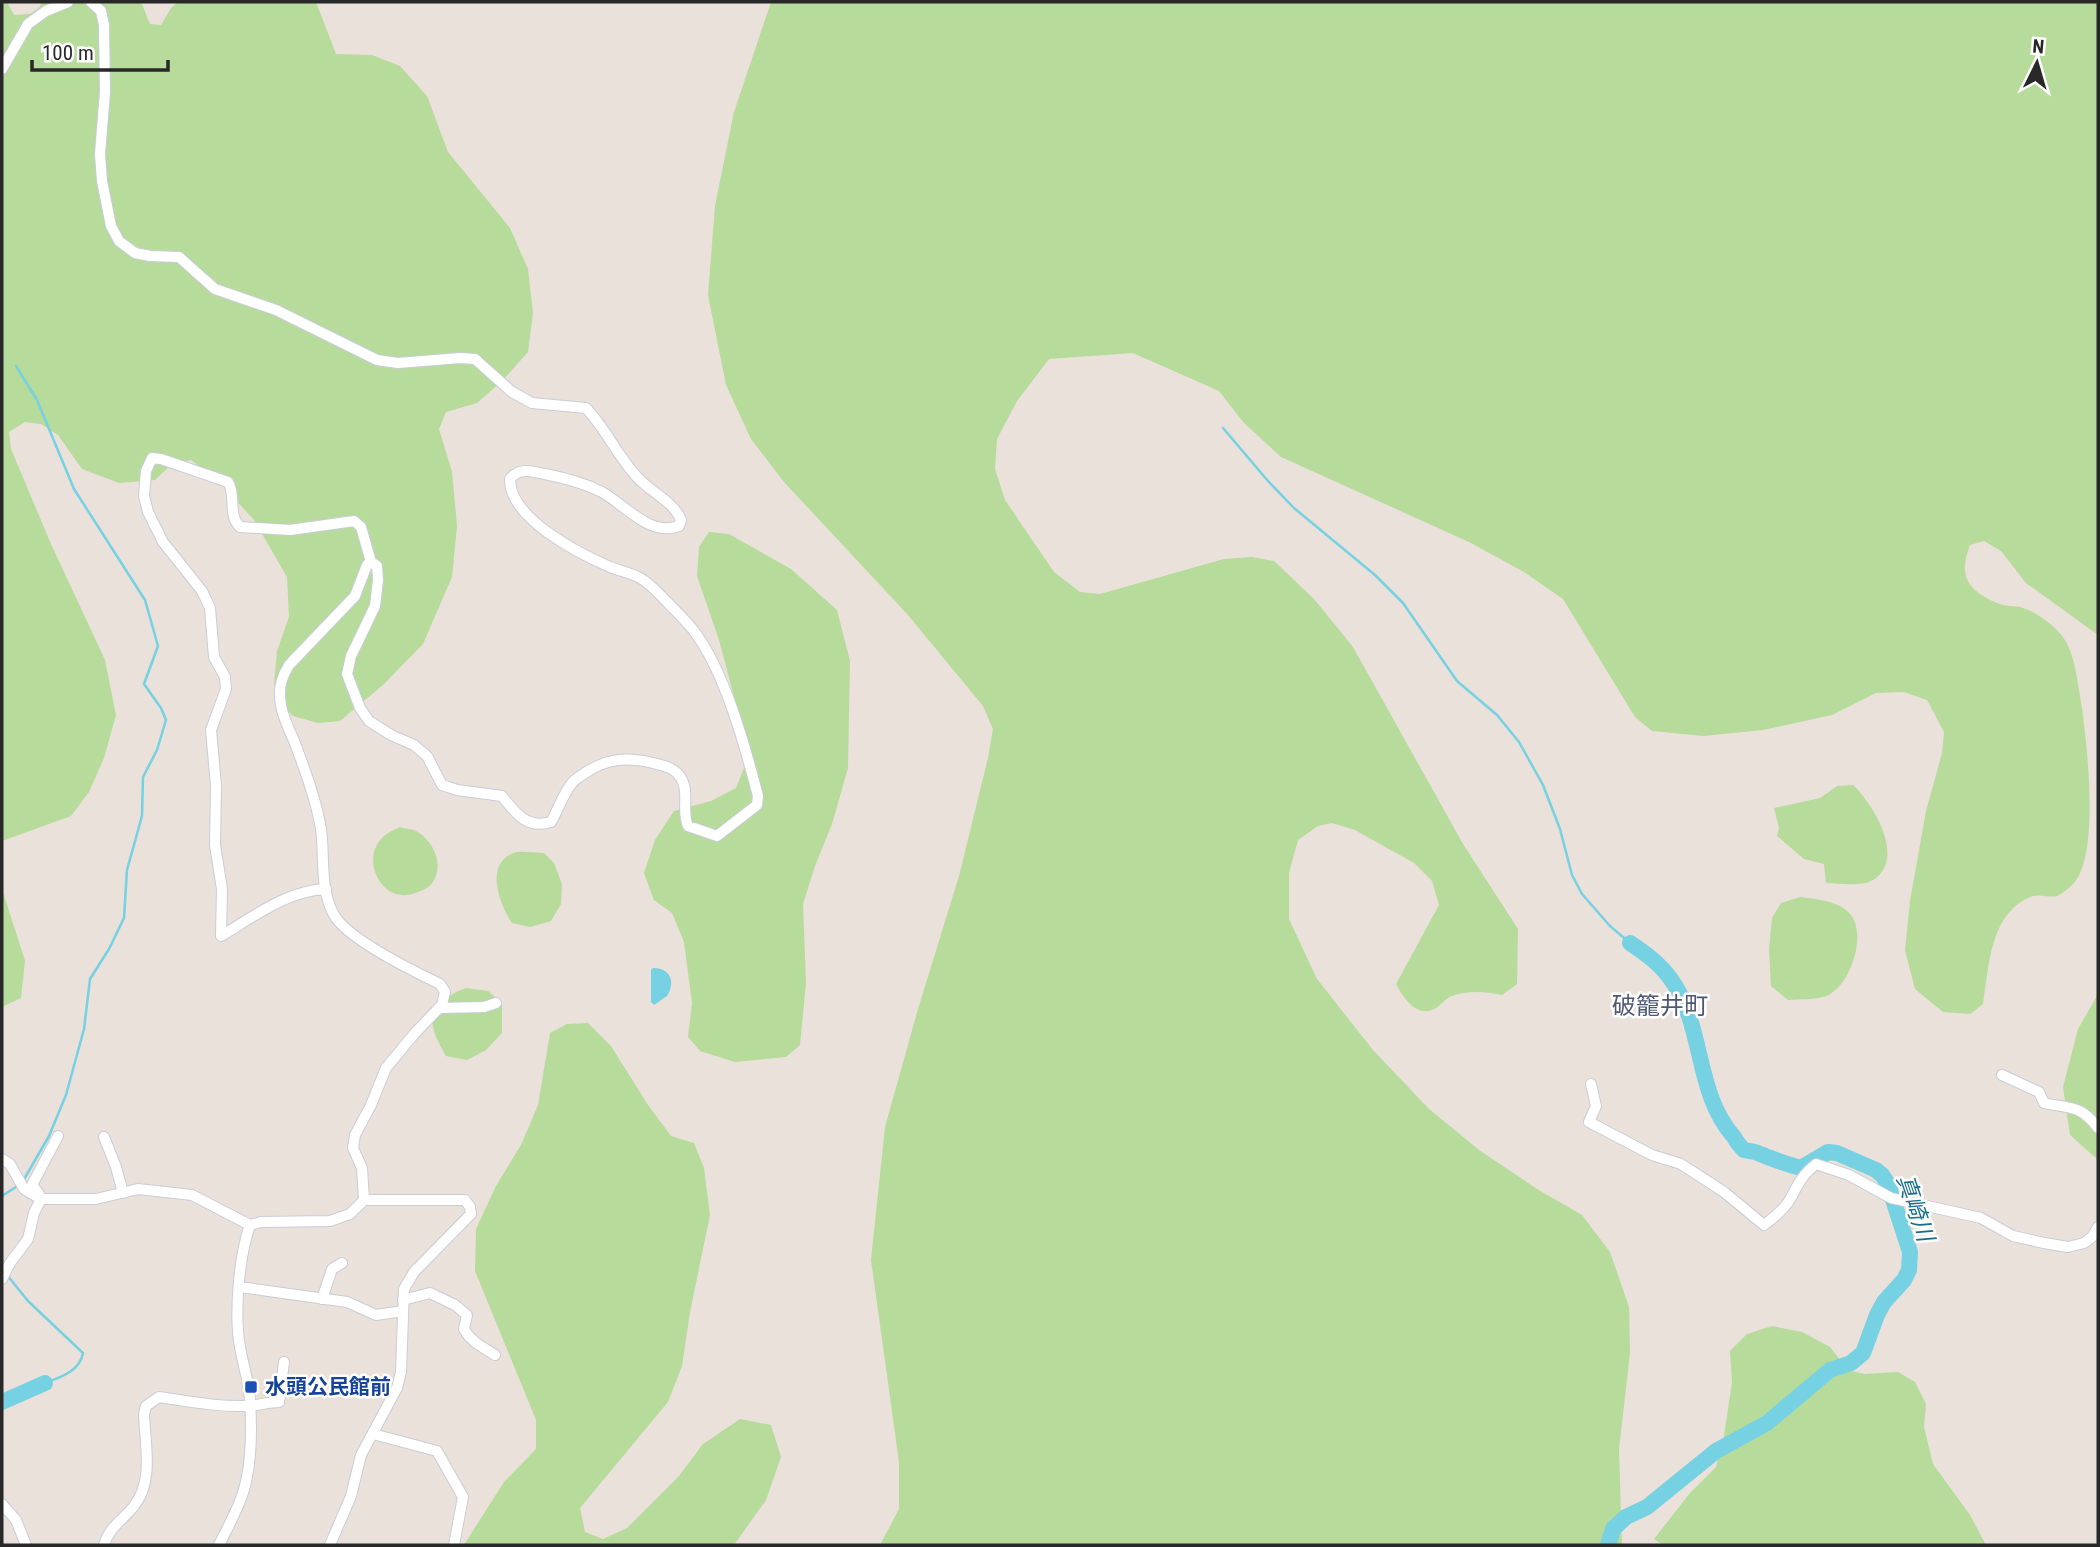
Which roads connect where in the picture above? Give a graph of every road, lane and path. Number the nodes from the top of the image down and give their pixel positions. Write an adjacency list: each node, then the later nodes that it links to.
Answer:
1 (68, 2): 3 (street)
2 (91, 2): 4 (street)
3 (2, 69)
4 (371, 562): 5 (street); 5 (street)
5 (326, 889): 7 (street)
6 (496, 1003): 7 (street)
7 (439, 1008): 16 (street)
8 (2001, 1075): 10 (street)
9 (1591, 1084): 18 (street)
10 (2098, 1128)
11 (58, 1136): 15 (street)
12 (104, 1137): 14 (street)
13 (2, 1159): 15 (street)
14 (123, 1193): 15 (street); 17 (street)
15 (39, 1198): 20 (street)
16 (364, 1200): 17 (street); 23 (street)
17 (250, 1225): 21 (street)
18 (2098, 1227)
19 (342, 1263): 22 (street)
20 (2, 1277)
21 (240, 1287): 22 (street); 26 (street)
22 (322, 1299): 23 (street)
23 (403, 1305): 24 (street); 27 (street)
24 (495, 1355)
25 (284, 1362): 26 (street)
26 (251, 1406): 30 (street); 31 (street)
27 (373, 1434): 32 (street); 33 (street)
28 (2, 1504): 29 (street)
29 (26, 1545)
30 (104, 1545)
31 (219, 1545)
32 (330, 1545)
33 (454, 1545)

